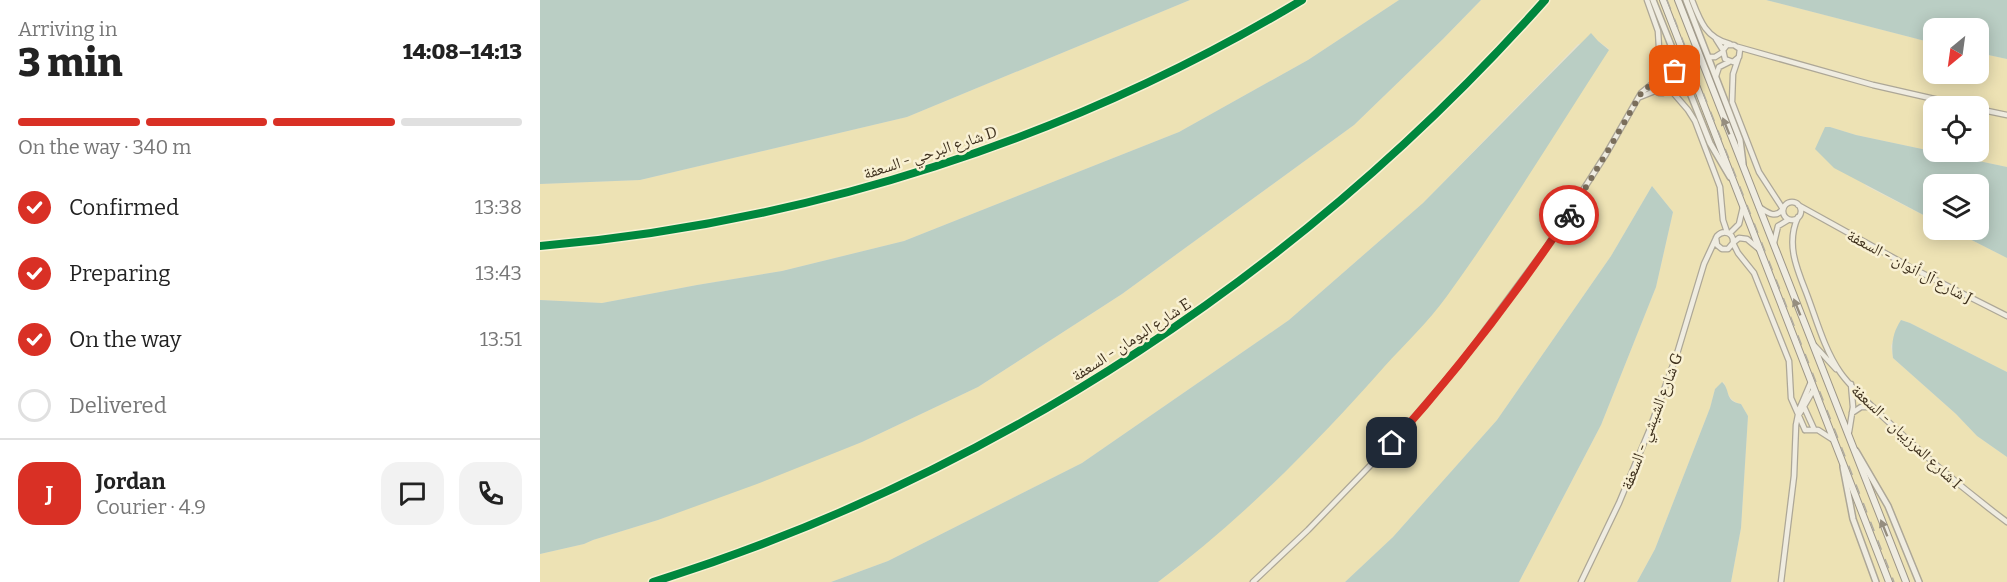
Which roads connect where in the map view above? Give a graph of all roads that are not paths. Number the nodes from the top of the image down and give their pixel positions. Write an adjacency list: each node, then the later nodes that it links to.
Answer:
1 (1302, 0): 50 (street, شارع البرحي - السعفة D)
2 (1545, 0): 72 (street, شارع البومان - السعفة E)
3 (1647, 0): 17 (street)
4 (1653, 0): 14 (street)
5 (1663, 0): 34 (main road)
6 (1677, 0): 33 (main road, one-way to 6)
7 (1686, 0): 15 (street)
8 (1692, 0): 9 (street)
9 (1716, 39): 10 (street); 12 (street)
10 (1730, 44): 11 (street); 12 (street)
11 (1738, 47): 13 (street); 16 (street)
12 (1723, 51): 15 (street); 18 (street)
13 (1757, 52): 16 (street); 28 (street)
14 (1675, 56): 22 (street); 25 (street)
15 (1709, 57): 20 (street)
16 (1739, 58): 18 (street); 19 (street)
17 (1660, 60): 21 (street); 22 (street)
18 (1730, 62): 19 (street); 20 (street)
19 (1733, 74): 35 (street)
20 (1716, 76): 33 (street)
21 (1656, 78): 22 (street); 23 (street)
22 (1665, 78): 24 (street)
23 (1653, 84): 26 (street); 29 (street)
24 (1669, 86): 25 (street); 27 (street); 30 (street)
25 (1687, 86): 34 (street)
26 (1655, 91): 27 (street); 29 (street)
27 (1663, 94): 30 (street)
28 (1923, 96)
29 (1640, 97): 73 (street)
30 (1679, 101): 43 (street)
31 (1989, 111): 32 (street)
32 (2007, 115)
33 (1743, 168): 39 (main road)
34 (1732, 179): 38 (main road)
35 (1774, 194): 36 (street); 40 (street)
36 (1790, 202): 37 (street); 40 (street)
37 (1798, 205): 41 (street, شارع آل أنوان - السعفة J); 42 (street)
38 (1743, 207): 45 (street); 53 (main road)
39 (1759, 207): 40 (street); 49 (main road)
40 (1783, 209): 44 (street)
41 (1815, 214): 42 (street); 56 (street, شارع آل أنوان - السعفة J)
42 (1799, 216): 44 (street); 46 (street, شارع المرزيبان - السعفة I)
43 (1723, 220): 45 (street); 47 (street, شارع الشيشي - السعفة G)
44 (1789, 220): 46 (street, شارع المرزيبان - السعفة I); 49 (street)
45 (1728, 233): 47 (street); 48 (street)
46 (1793, 234): 58 (street, شارع المرزيبان - السعفة I)
47 (1717, 237): 51 (street); 54 (street, شارع الشيشي - السعفة G)
48 (1733, 243): 52 (street); 53 (street); 55 (street)
49 (1774, 245): 57 (main road, one-way to 49)
50 (540, 246)
51 (1720, 248): 52 (street); 54 (street)
52 (1726, 249): 55 (street)
53 (1760, 250): 60 (main road)
54 (1708, 255): 74 (street, شارع الشيشي - السعفة G)
55 (1743, 259): 64 (street)
56 (2007, 316)
57 (1812, 342): 58 (street); 68 (main road)
58 (1840, 373): 59 (street, شارع المرزيبان - السعفة I)
59 (1851, 384): 62 (street, شارع المرزيبان - السعفة I); 63 (street)
60 (1813, 385): 61 (street); 64 (street); 67 (main road)
61 (1804, 406): 64 (street); 65 (street)
62 (1874, 407): 63 (street); 71 (street, شارع المرزيبان - السعفة I)
63 (1852, 413): 68 (street)
64 (1798, 414): 66 (street); 69 (street)
65 (1814, 429): 66 (street); 67 (street)
66 (1805, 430): 69 (street)
67 (1833, 440): 70 (main road)
68 (1849, 440): 78 (main road, one-way to 68); 79 (street)
69 (1797, 445): 75 (street)
70 (1843, 463): 76 (street); 77 (main road)
71 (2007, 522)
72 (653, 582)
73 (1253, 582)
74 (1581, 582)
75 (1781, 582)
76 (1876, 582)
77 (1889, 582)
78 (1906, 582)
79 (1919, 582)

